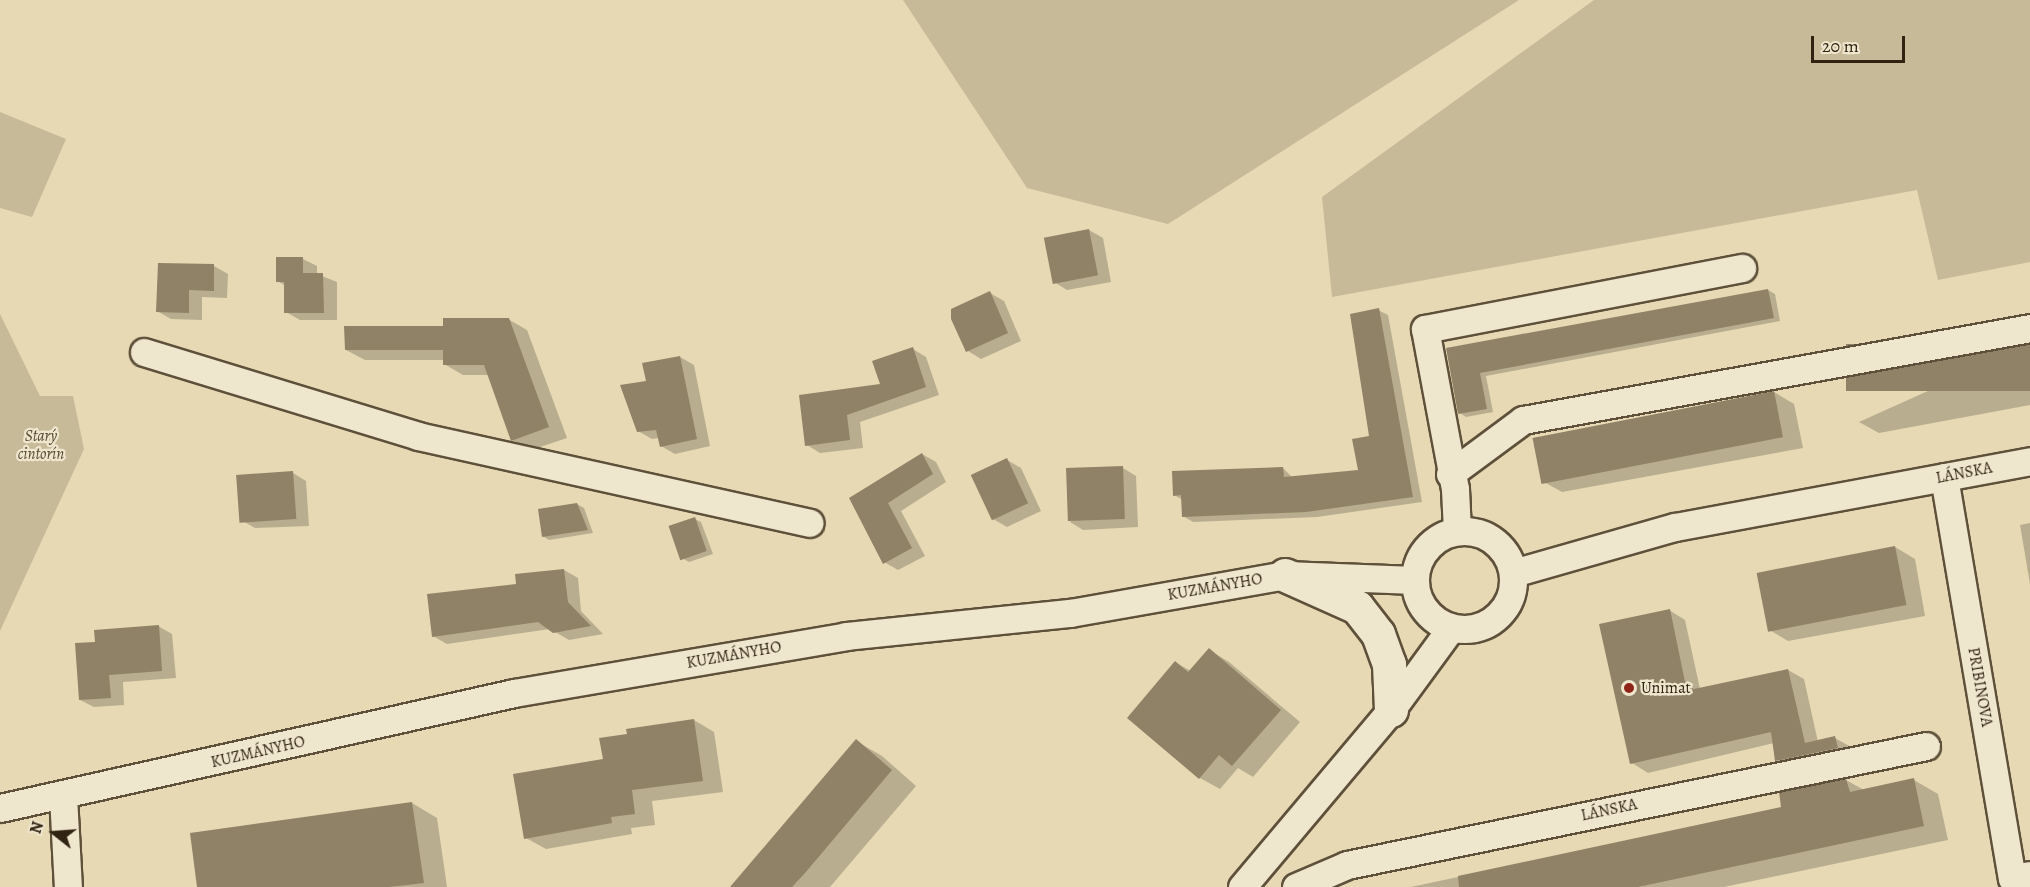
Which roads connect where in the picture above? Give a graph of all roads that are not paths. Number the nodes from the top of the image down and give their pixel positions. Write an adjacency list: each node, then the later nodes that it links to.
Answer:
1 (1742, 268): 5 (street)
2 (2030, 328): 5 (street)
3 (144, 352): 7 (street)
4 (2030, 461): 6 (street, LÁNSKA)
5 (1450, 474): 8 (street)
6 (1944, 477): 9 (street, LÁNSKA); 17 (street, PRIBINOVA)
7 (809, 523)
8 (1457, 531): 9 (street); 11 (street)
9 (1513, 573): 12 (street)
10 (1286, 575): 11 (street, KUZMÁNYHO); 13 (street); 15 (street, KUZMÁNYHO)
11 (1414, 580): 12 (street)
12 (1451, 628): 13 (street)
13 (1391, 710): 19 (street)
14 (1926, 746): 20 (street, LÁNSKA)
15 (63, 796): 16 (street, KUZMÁNYHO); 18 (street)
16 (0, 808)
17 (2030, 875)
18 (68, 887)
19 (1242, 887)
20 (1296, 887)

